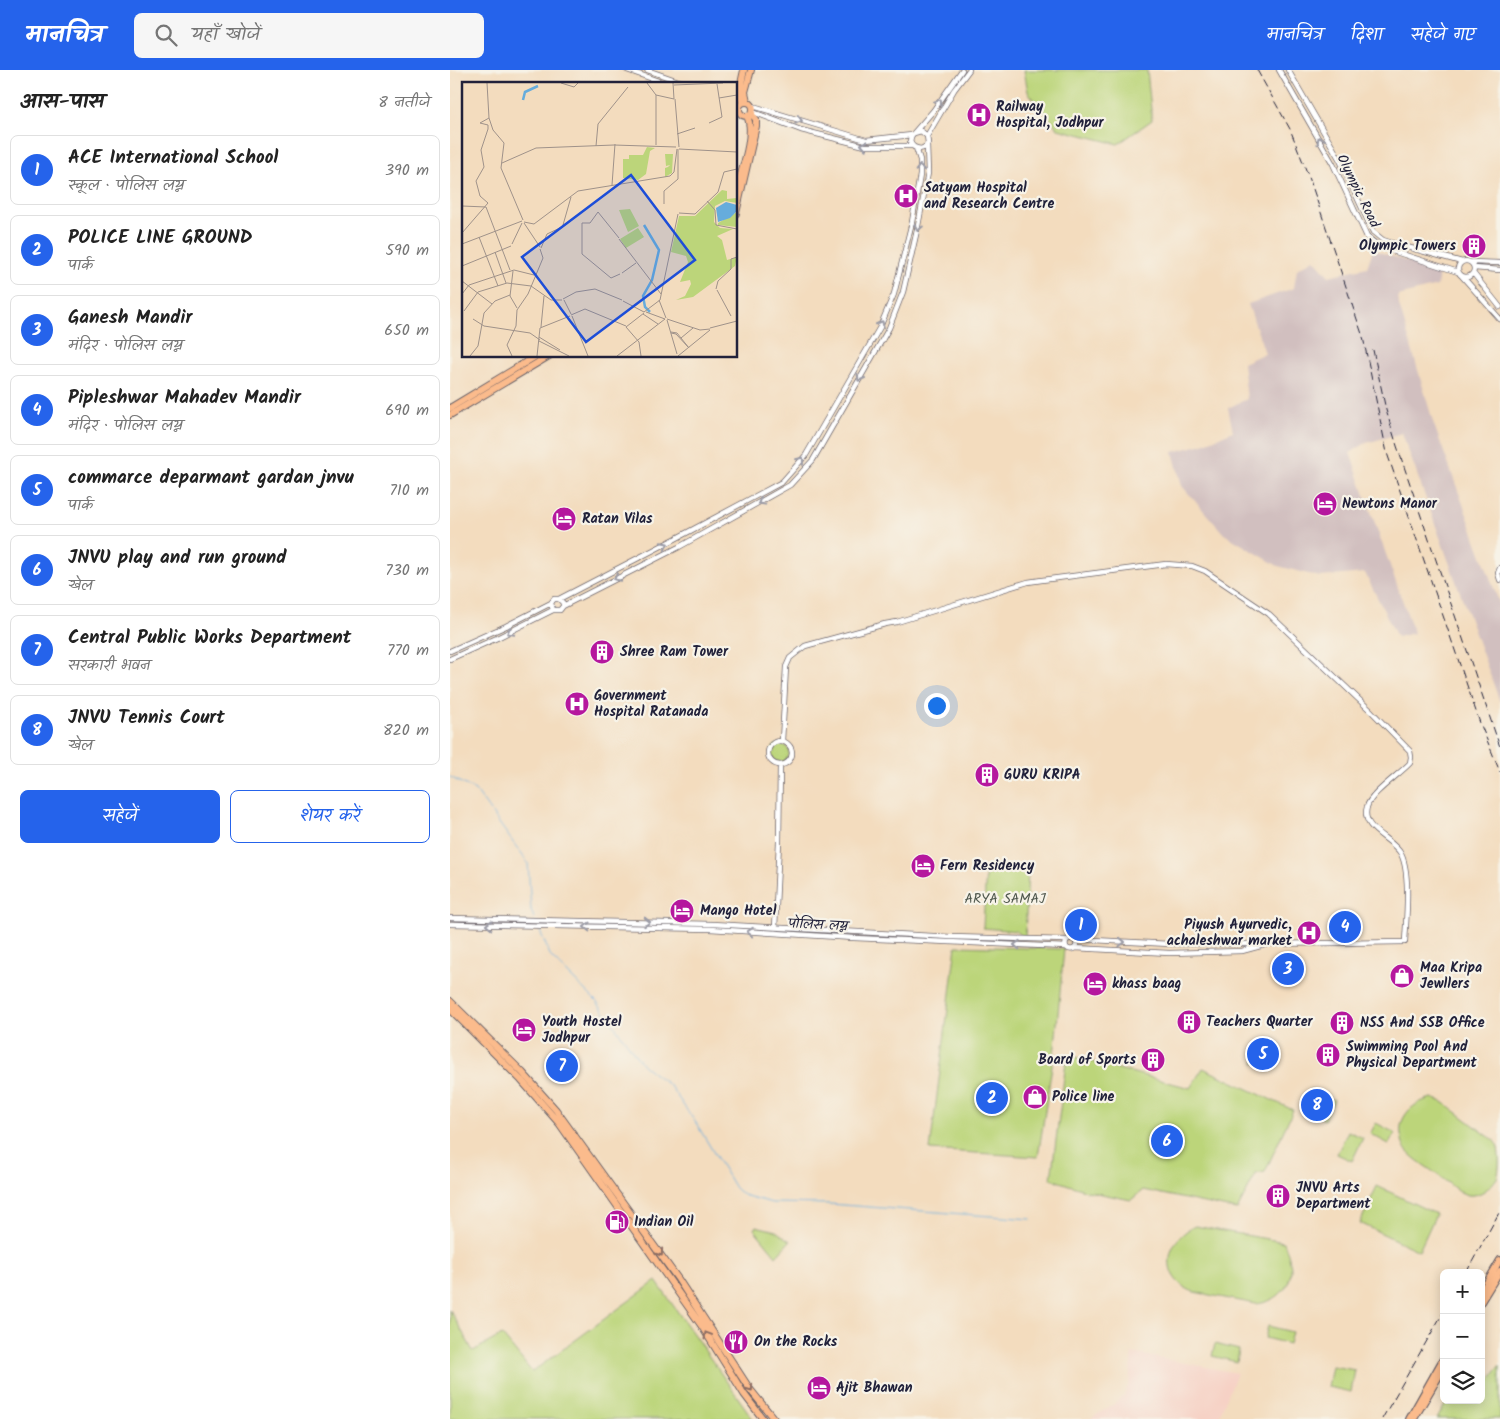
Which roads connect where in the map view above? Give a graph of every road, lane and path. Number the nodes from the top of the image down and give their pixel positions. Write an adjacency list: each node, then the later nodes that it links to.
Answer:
1 (627, 70): 9 (street)
2 (646, 70): 10 (street)
3 (744, 70): 11 (highway)
4 (751, 70): 11 (highway)
5 (962, 70): 13 (street, one-way to 5)
6 (969, 70): 14 (street)
7 (1279, 70): 24 (street, Olympic Road, one-way to 7)
8 (1288, 70): 19 (street, Olympic Road)
9 (661, 82)
10 (681, 82)
11 (740, 105): 12 (highway); 12 (highway)
12 (751, 112): 13 (street, one-way to 13); 16 (street, one-way to 12); 17 (highway); 18 (highway)
13 (913, 134): 14 (street); 16 (street)
14 (927, 136): 15 (street)
15 (926, 145): 16 (street); 35 (street, one-way to 35)
16 (914, 147): 33 (street, one-way to 16)
17 (738, 183)
18 (738, 204)
19 (1462, 262): 20 (street); 24 (street)
20 (1469, 262): 21 (street); 23 (street)
21 (1500, 263)
22 (1500, 270): 23 (street)
23 (1473, 271): 24 (street); 25 (street)
24 (1459, 274): 26 (street)
25 (1500, 307)
26 (1500, 319)
27 (533, 358): 29 (highway)
28 (546, 358): 30 (highway)
29 (450, 408)
30 (450, 415)
31 (1500, 568): 32 (street)
32 (1500, 580)
33 (559, 599): 34 (street); 35 (street)
34 (551, 603): 36 (street); 37 (street)
35 (563, 606): 36 (street)
36 (554, 610): 38 (street, one-way to 38)
37 (450, 652)
38 (450, 659)
39 (782, 741): 40 (street); 40 (street); 48 (street)
40 (780, 765): 43 (street)
41 (450, 918): 43 (street, one-way to 43)
42 (450, 924): 44 (street, पोलिस लय्न, one-way to 42)
43 (776, 927): 44 (street); 45 (street)
44 (775, 934): 47 (street, पोलिस लय्न, one-way to 44)
45 (1067, 940): 46 (street); 47 (street)
46 (1074, 940): 48 (street, one-way to 48); 49 (street)
47 (1066, 947): 49 (street)
48 (1255, 947): 49 (street)
49 (1075, 948)
50 (450, 1001): 59 (highway, one-way to 59)
51 (450, 1009): 58 (highway, one-way to 51)
52 (1500, 1260): 54 (main road)
53 (1500, 1271): 55 (main road)
54 (1485, 1285)
55 (1485, 1295)
56 (1443, 1359): 60 (main road)
57 (1440, 1375): 61 (main road)
58 (763, 1419)
59 (774, 1419)
60 (1409, 1419)
61 (1414, 1419)

